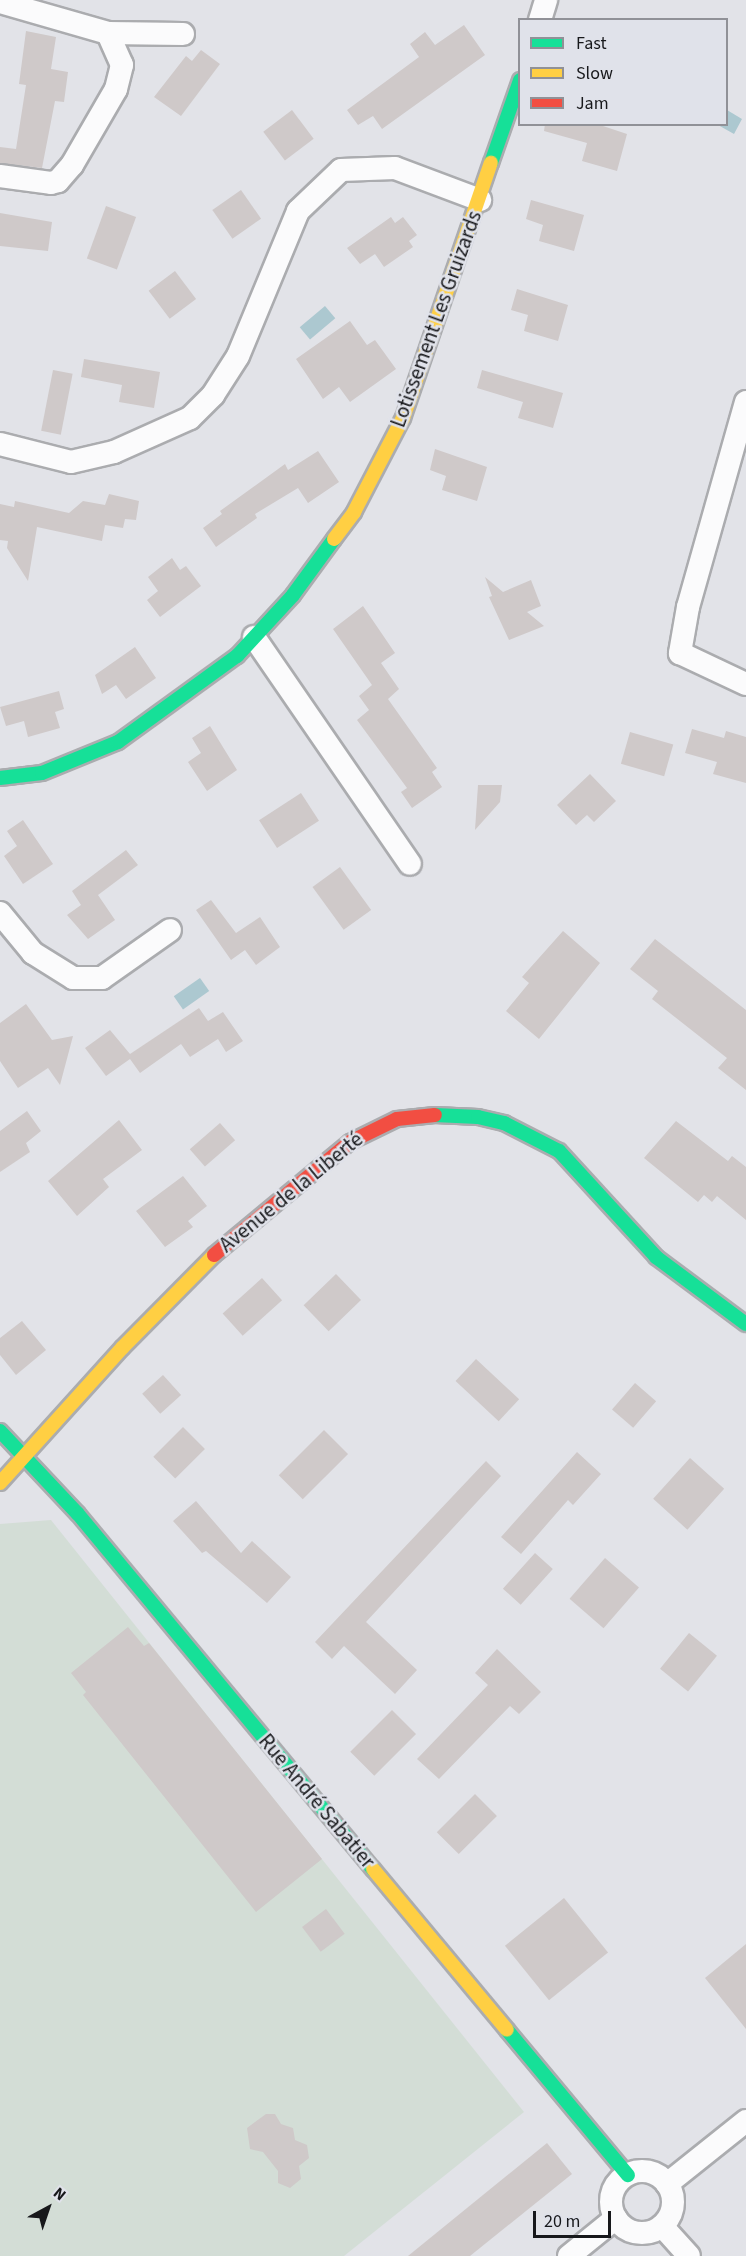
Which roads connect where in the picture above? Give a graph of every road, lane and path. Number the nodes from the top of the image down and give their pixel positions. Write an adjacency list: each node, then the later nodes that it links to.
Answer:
1 (546, 0): 3 (street)
2 (0, 2): 4 (street)
3 (541, 18)
4 (108, 33): 5 (street); 7 (street)
5 (183, 34)
6 (518, 83): 8 (street, Lotissement Les Gruizards)
7 (0, 176)
8 (480, 200): 10 (street, Lotissement Les Gruizards); 11 (street, Lotissement Les Gruizards)
9 (746, 402): 12 (street)
10 (0, 444)
11 (254, 637): 13 (street, Lotissement Les Gruizards); 14 (street)
12 (746, 684)
13 (0, 778)
14 (410, 864)
15 (0, 913): 16 (street)
16 (170, 930)
17 (746, 1324): 19 (street, Avenue de la Liberté)
18 (0, 1431): 19 (street, Rue André Sabatier)
19 (24, 1456): 20 (street, Avenue de la Liberté); 22 (street, Rue André Sabatier)
20 (0, 1483)
21 (746, 2121): 23 (street)
22 (628, 2175): 23 (street); 24 (street)
23 (667, 2184): 25 (street)
24 (616, 2218): 25 (street); 26 (street)
25 (662, 2226): 27 (street)
26 (569, 2256)
27 (689, 2256)

